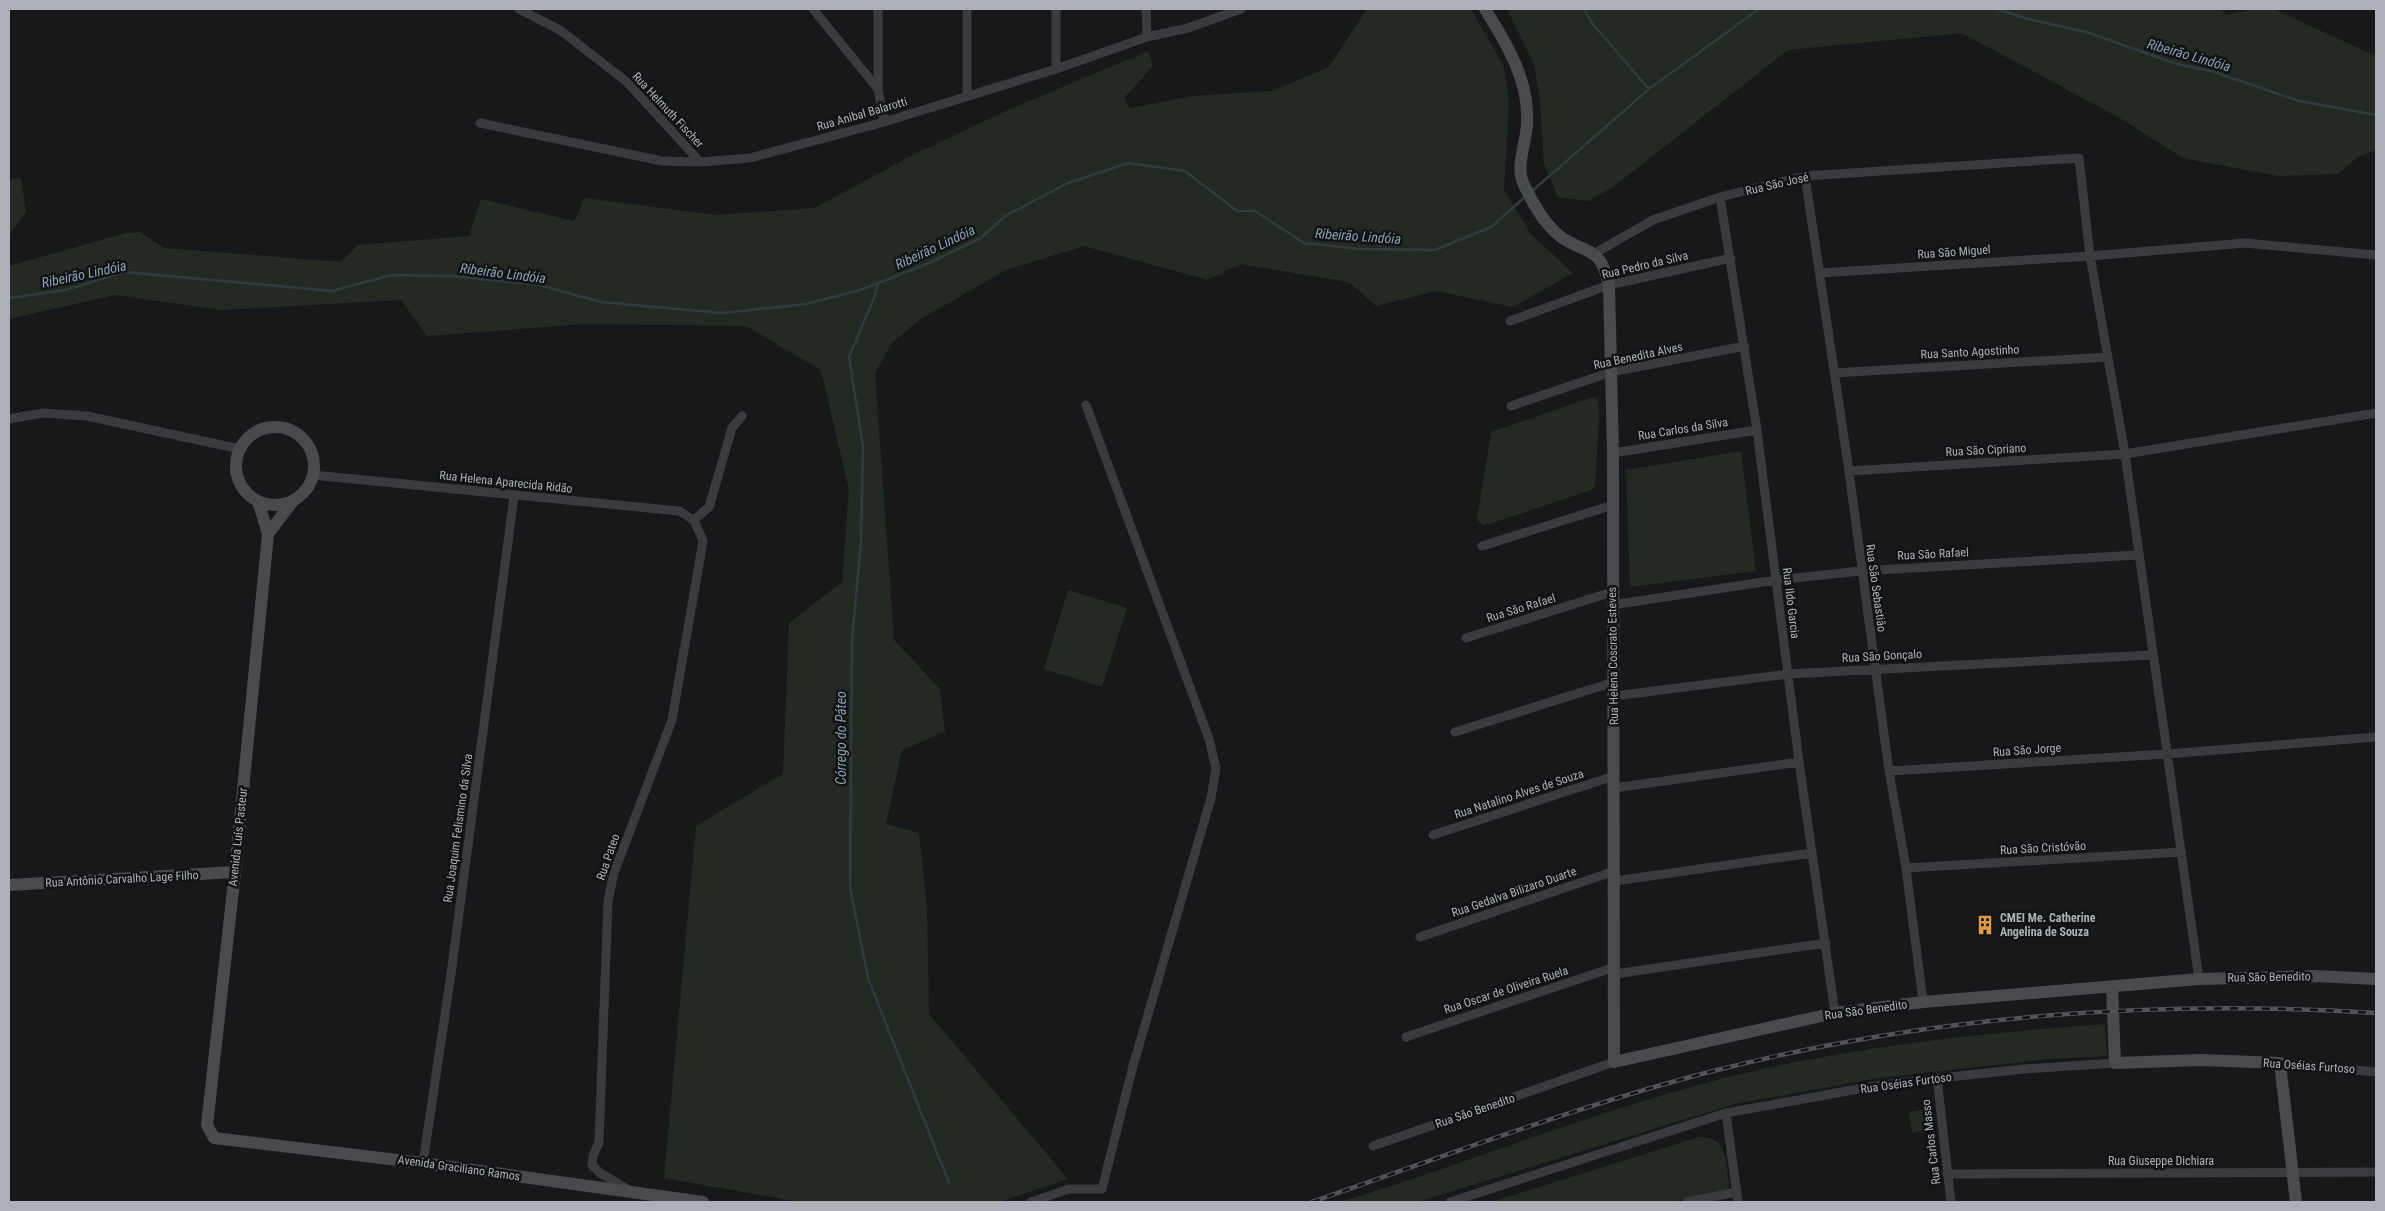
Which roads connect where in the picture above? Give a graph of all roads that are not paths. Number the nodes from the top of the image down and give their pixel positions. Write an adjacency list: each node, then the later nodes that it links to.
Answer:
1 (519, 9): 15 (street, Rua Helmuth Fischer)
2 (813, 9): 11 (street)
3 (878, 9): 11 (street)
4 (967, 9): 12 (street)
5 (1056, 9): 10 (street)
6 (1146, 9): 9 (street)
7 (1241, 9): 9 (street, Rua Anibal Balarotti)
8 (1485, 9): 18 (street)
9 (1147, 37): 10 (street, Rua Anibal Balarotti)
10 (1056, 69): 12 (street, Rua Anibal Balarotti)
11 (878, 88): 13 (street)
12 (967, 96): 13 (street, Rua Anibal Balarotti)
13 (884, 122): 15 (street, Rua Anibal Balarotti)
14 (480, 123): 15 (street, Rua Anibal Balarotti)
15 (700, 162)
16 (1805, 176): 17 (street, Rua São José); 20 (street, Rua São José); 22 (street, Rua São Sebastião)
17 (1720, 197): 18 (street, Rua São José); 21 (street, Rua Ildo Garcia)
18 (1596, 253): 23 (street, Rua Helena Coscrato Esteves)
19 (2376, 255): 20 (street, Rua São Miguel)
20 (2090, 256): 22 (street, Rua São Miguel); 26 (street)
21 (1731, 258): 23 (street, Rua Pedro da Silva); 25 (street, Rua Ildo Garcia)
22 (1820, 273): 28 (street, Rua São Sebastião)
23 (1609, 285): 24 (street, Rua Pedro da Silva); 27 (street, Rua Helena Coscrato Esteves)
24 (1510, 321)
25 (1745, 346): 27 (street, Rua Benedita Alves); 34 (street, Rua Ildo Garcia)
26 (2108, 357): 28 (street, Rua Santo Agostinho); 37 (street)
27 (1611, 372): 30 (street, Rua Benedita Alves); 36 (street, Rua Helena Coscrato Esteves)
28 (1834, 373): 38 (street, Rua São Sebastião)
29 (1086, 405): 94 (street)
30 (1511, 406)
31 (2376, 413): 37 (street, Rua São Cipriano)
32 (742, 416): 44 (street)
33 (9, 419): 35 (street)
34 (1757, 430): 36 (street, Rua Carlos da Silva); 49 (street, Rua Ildo Garcia)
35 (240, 449): 39 (street); 41 (street)
36 (1613, 453): 43 (street, Rua Helena Coscrato Esteves)
37 (2126, 454): 38 (street, Rua São Cipriano); 47 (street)
38 (1849, 471): 48 (street, Rua São Sebastião)
39 (313, 475): 40 (street, Rua Helena Aparecida Ridão); 42 (street)
40 (514, 496): 44 (street, Rua Helena Aparecida Ridão); 87 (street, Rua Joaquim Felismino da Silva)
41 (258, 501): 42 (street); 45 (street, Avenida Luís Pasteur)
42 (293, 501): 45 (street)
43 (1613, 505): 46 (street); 50 (street, Rua Helena Coscrato Esteves)
44 (694, 520): 91 (street, Rua Pateo)
45 (268, 534): 67 (street, Avenida Luís Pasteur)
46 (1482, 546)
47 (2138, 555): 48 (street, Rua São Rafael); 52 (street)
48 (1861, 571): 49 (street, Rua São Rafael); 53 (street, Rua São Sebastião)
49 (1776, 580): 50 (street, Rua São Rafael); 54 (street, Rua Ildo Garcia)
50 (1612, 598): 51 (street, Rua São Rafael); 55 (street, Rua Helena Coscrato Esteves)
51 (1466, 638)
52 (2152, 655): 53 (street, Rua São Gonçalo); 59 (street)
53 (1875, 669): 54 (street, Rua São Gonçalo); 61 (street, Rua São Sebastião)
54 (1788, 674): 56 (street, Rua São Gonçalo); 60 (street, Rua Ildo Garcia)
55 (1614, 682): 56 (street, Rua Helena Coscrato Esteves); 57 (street)
56 (1614, 696): 62 (street, Rua Helena Coscrato Esteves)
57 (1455, 732)
58 (2376, 737): 59 (street, Rua São Jorge)
59 (2167, 754): 61 (street, Rua São Jorge); 64 (street)
60 (1799, 762): 62 (street, Rua Natalino Alves de Souza); 65 (street, Rua Ildo Garcia)
61 (1889, 772): 66 (street, Rua São Sebastião)
62 (1614, 782): 63 (street, Rua Natalino Alves de Souza); 68 (street, Rua Helena Coscrato Esteves)
63 (1433, 835)
64 (2182, 852): 66 (street, Rua São Cristóvão); 73 (street)
65 (1812, 853): 68 (street, Rua Gedalva Bilizaro Duarte); 71 (street, Rua Ildo Garcia)
66 (1906, 868): 76 (street, Rua São Sebastião)
67 (235, 872): 69 (street, Rua Antônio Carvalho Lage Filho); 85 (street, Avenida Luís Pasteur)
68 (1615, 876): 70 (street, Rua Gedalva Bilizaro Duarte); 72 (street, Rua Helena Coscrato Esteves)
69 (9, 885)
70 (1420, 938)
71 (1826, 943): 72 (street, Rua Oscar de Oliveira Ruela); 77 (street, Rua Ildo Garcia)
72 (1615, 971): 78 (street, Rua Oscar de Oliveira Ruela); 79 (street, Rua Helena Coscrato Esteves)
73 (2199, 979): 74 (street, Rua São Benedito); 75 (street, Rua São Benedito)
74 (2376, 979)
75 (2112, 986): 76 (street, Rua São Benedito); 80 (street)
76 (1923, 1002): 77 (street, Rua São Benedito)
77 (1835, 1013): 79 (street, Rua São Benedito)
78 (1406, 1037)
79 (1614, 1062): 86 (street, Rua São Benedito)
80 (2115, 1063): 81 (street, Rua Oséias Furtoso); 83 (street, Rua Oséias Furtoso)
81 (2280, 1063): 82 (street, Rua Oséias Furtoso); 90 (street)
82 (2376, 1072)
83 (1937, 1078): 84 (street, Rua Oséias Furtoso); 89 (street, Rua Carlos Masso)
84 (1726, 1113): 92 (street); 95 (street, Rua Oséias Furtoso)
85 (214, 1138): 87 (street, Avenida Graciliano Ramos)
86 (1373, 1146)
87 (423, 1163): 91 (street, Avenida Graciliano Ramos)
88 (2376, 1172): 90 (street, Rua Giuseppe Dichiara)
89 (1947, 1174): 90 (street, Rua Giuseppe Dichiara); 98 (street, Rua Carlos Masso)
90 (2292, 1174): 99 (street)
91 (632, 1191): 93 (street, Avenida Graciliano Ramos)
92 (1736, 1192): 96 (street); 97 (street)
93 (703, 1202)
94 (1031, 1202)
95 (1450, 1202)
96 (1686, 1202)
97 (1738, 1202)
98 (1951, 1202)
99 (2296, 1202)

